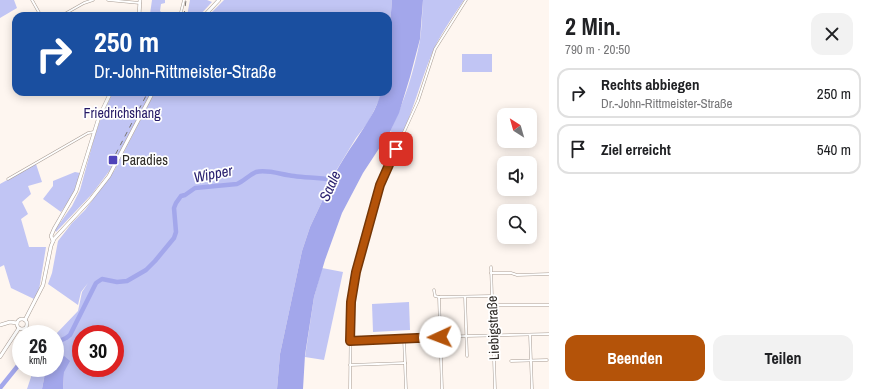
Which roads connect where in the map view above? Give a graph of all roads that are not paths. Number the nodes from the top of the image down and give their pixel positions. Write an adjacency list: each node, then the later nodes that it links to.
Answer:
1 (32, 0): 9 (street)
2 (93, 0): 10 (street)
3 (108, 0): 7 (street)
4 (184, 0): 12 (street)
5 (219, 0): 13 (street)
6 (466, 0): 39 (street)
7 (135, 2): 8 (street)
8 (140, 2): 11 (street)
9 (39, 12)
10 (68, 12)
11 (139, 12)
12 (181, 12)
13 (208, 12)
14 (109, 96): 16 (street)
15 (151, 96): 18 (street)
16 (94, 132): 17 (street); 18 (street)
17 (8, 179)
18 (53, 241): 28 (street)
19 (491, 267): 20 (street, Liebigstraße)
20 (491, 273): 21 (street); 24 (street, Liebigstraße)
21 (549, 274)
22 (434, 290): 25 (street)
23 (465, 296): 24 (street); 25 (street); 35 (street)
24 (491, 296): 26 (street, Liebigstraße)
25 (439, 297): 36 (street)
26 (492, 305): 27 (street); 33 (street, Liebigstraße)
27 (549, 305)
28 (25, 320): 29 (street); 31 (street)
29 (17, 323): 30 (street)
30 (0, 325)
31 (26, 325)
32 (549, 334): 34 (street)
33 (493, 335): 34 (street); 35 (street); 50 (street, Liebigstraße)
34 (530, 335): 42 (street)
35 (466, 336): 36 (street); 40 (street)
36 (440, 337): 37 (street); 49 (street)
37 (404, 338): 39 (street); 45 (street)
38 (12, 339): 41 (street)
39 (350, 341): 46 (street)
40 (467, 356)
41 (0, 357)
42 (531, 360): 43 (street); 44 (street); 51 (street)
43 (547, 360)
44 (511, 361)
45 (405, 363): 46 (street); 48 (street)
46 (350, 365): 47 (street)
47 (350, 389)
48 (406, 389)
49 (442, 389)
50 (495, 389)
51 (532, 389)

